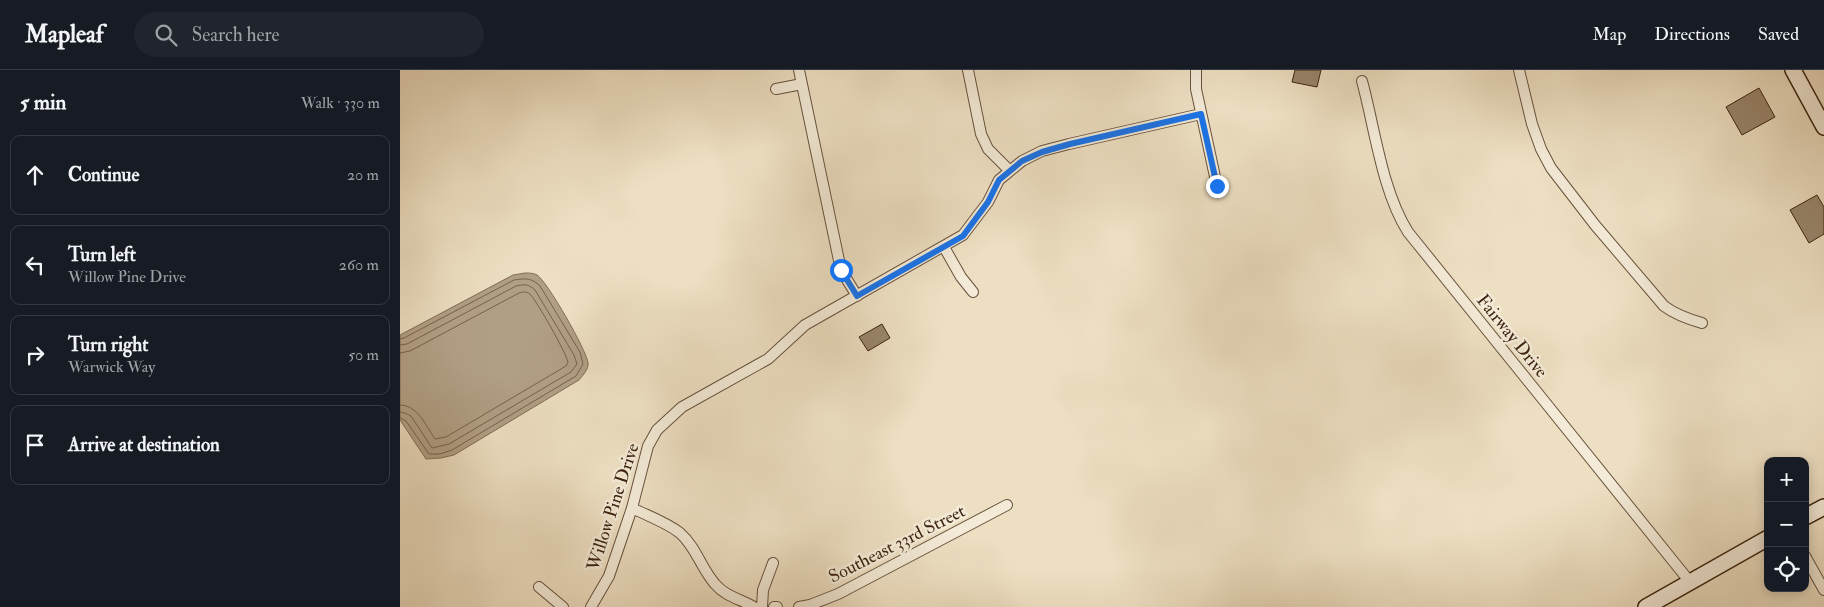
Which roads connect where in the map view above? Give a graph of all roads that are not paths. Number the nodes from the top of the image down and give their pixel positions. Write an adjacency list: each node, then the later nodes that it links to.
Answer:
1 (799, 70): 7 (street)
2 (968, 70): 11 (street)
3 (1196, 70): 9 (street)
4 (1519, 70): 16 (street)
5 (1793, 70): 10 (street)
6 (1362, 82): 24 (street, Fairway Drive)
7 (802, 84): 8 (street); 15 (street)
8 (776, 89)
9 (1201, 114): 11 (street, Willow Pine Drive); 12 (street)
10 (1824, 126)
11 (1010, 171): 13 (street, Willow Pine Drive)
12 (1217, 186)
13 (944, 246): 14 (street); 15 (street, Willow Pine Drive)
14 (973, 292)
15 (857, 296): 19 (street, Willow Pine Drive)
16 (1702, 323)
17 (1008, 505): 31 (street, Southeast 33rd Street)
18 (1824, 507): 20 (street)
19 (632, 508): 28 (street, Willow Pine Drive); 29 (street)
20 (1809, 515)
21 (1764, 540): 24 (street)
22 (773, 563): 30 (street)
23 (1809, 563): 26 (street)
24 (1690, 582): 32 (street)
25 (539, 587): 27 (street)
26 (1824, 590)
27 (563, 607)
28 (592, 607)
29 (754, 607)
30 (762, 607)
31 (799, 607)
32 (1646, 607)

